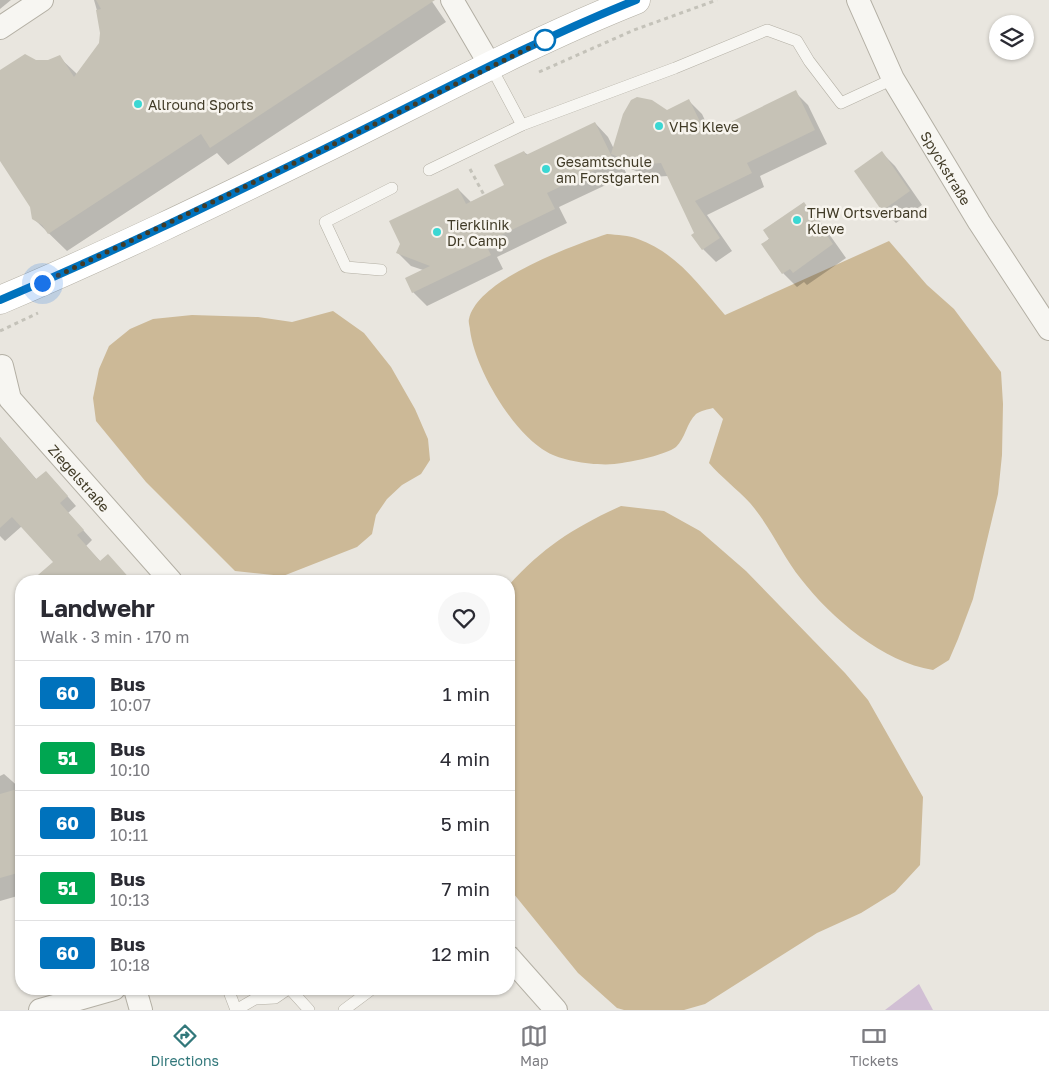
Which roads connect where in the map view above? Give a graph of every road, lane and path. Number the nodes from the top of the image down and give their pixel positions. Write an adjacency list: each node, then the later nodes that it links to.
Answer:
1 (42, 0): 5 (street)
2 (452, 0): 6 (street)
3 (636, 0): 6 (main road)
4 (858, 0): 7 (street, Spyckstraße)
5 (0, 28)
6 (490, 65): 8 (lane); 14 (main road)
7 (893, 79): 8 (lane); 15 (street, Spyckstraße)
8 (522, 125): 9 (lane)
9 (463, 154): 10 (lane); 12 (path)
10 (429, 170)
11 (392, 188): 13 (lane)
12 (484, 195)
13 (381, 270)
14 (0, 300)
15 (1049, 329)
16 (2, 366): 17 (street, Ziegelstraße)
17 (166, 575)
18 (515, 964): 29 (street)
19 (93, 995): 25 (street)
20 (137, 995): 26 (street)
21 (230, 995): 22 (lane)
22 (280, 995)
23 (294, 995): 27 (lane)
24 (364, 995): 28 (lane)
25 (40, 1010)
26 (141, 1010)
27 (308, 1010)
28 (344, 1010)
29 (556, 1010)

